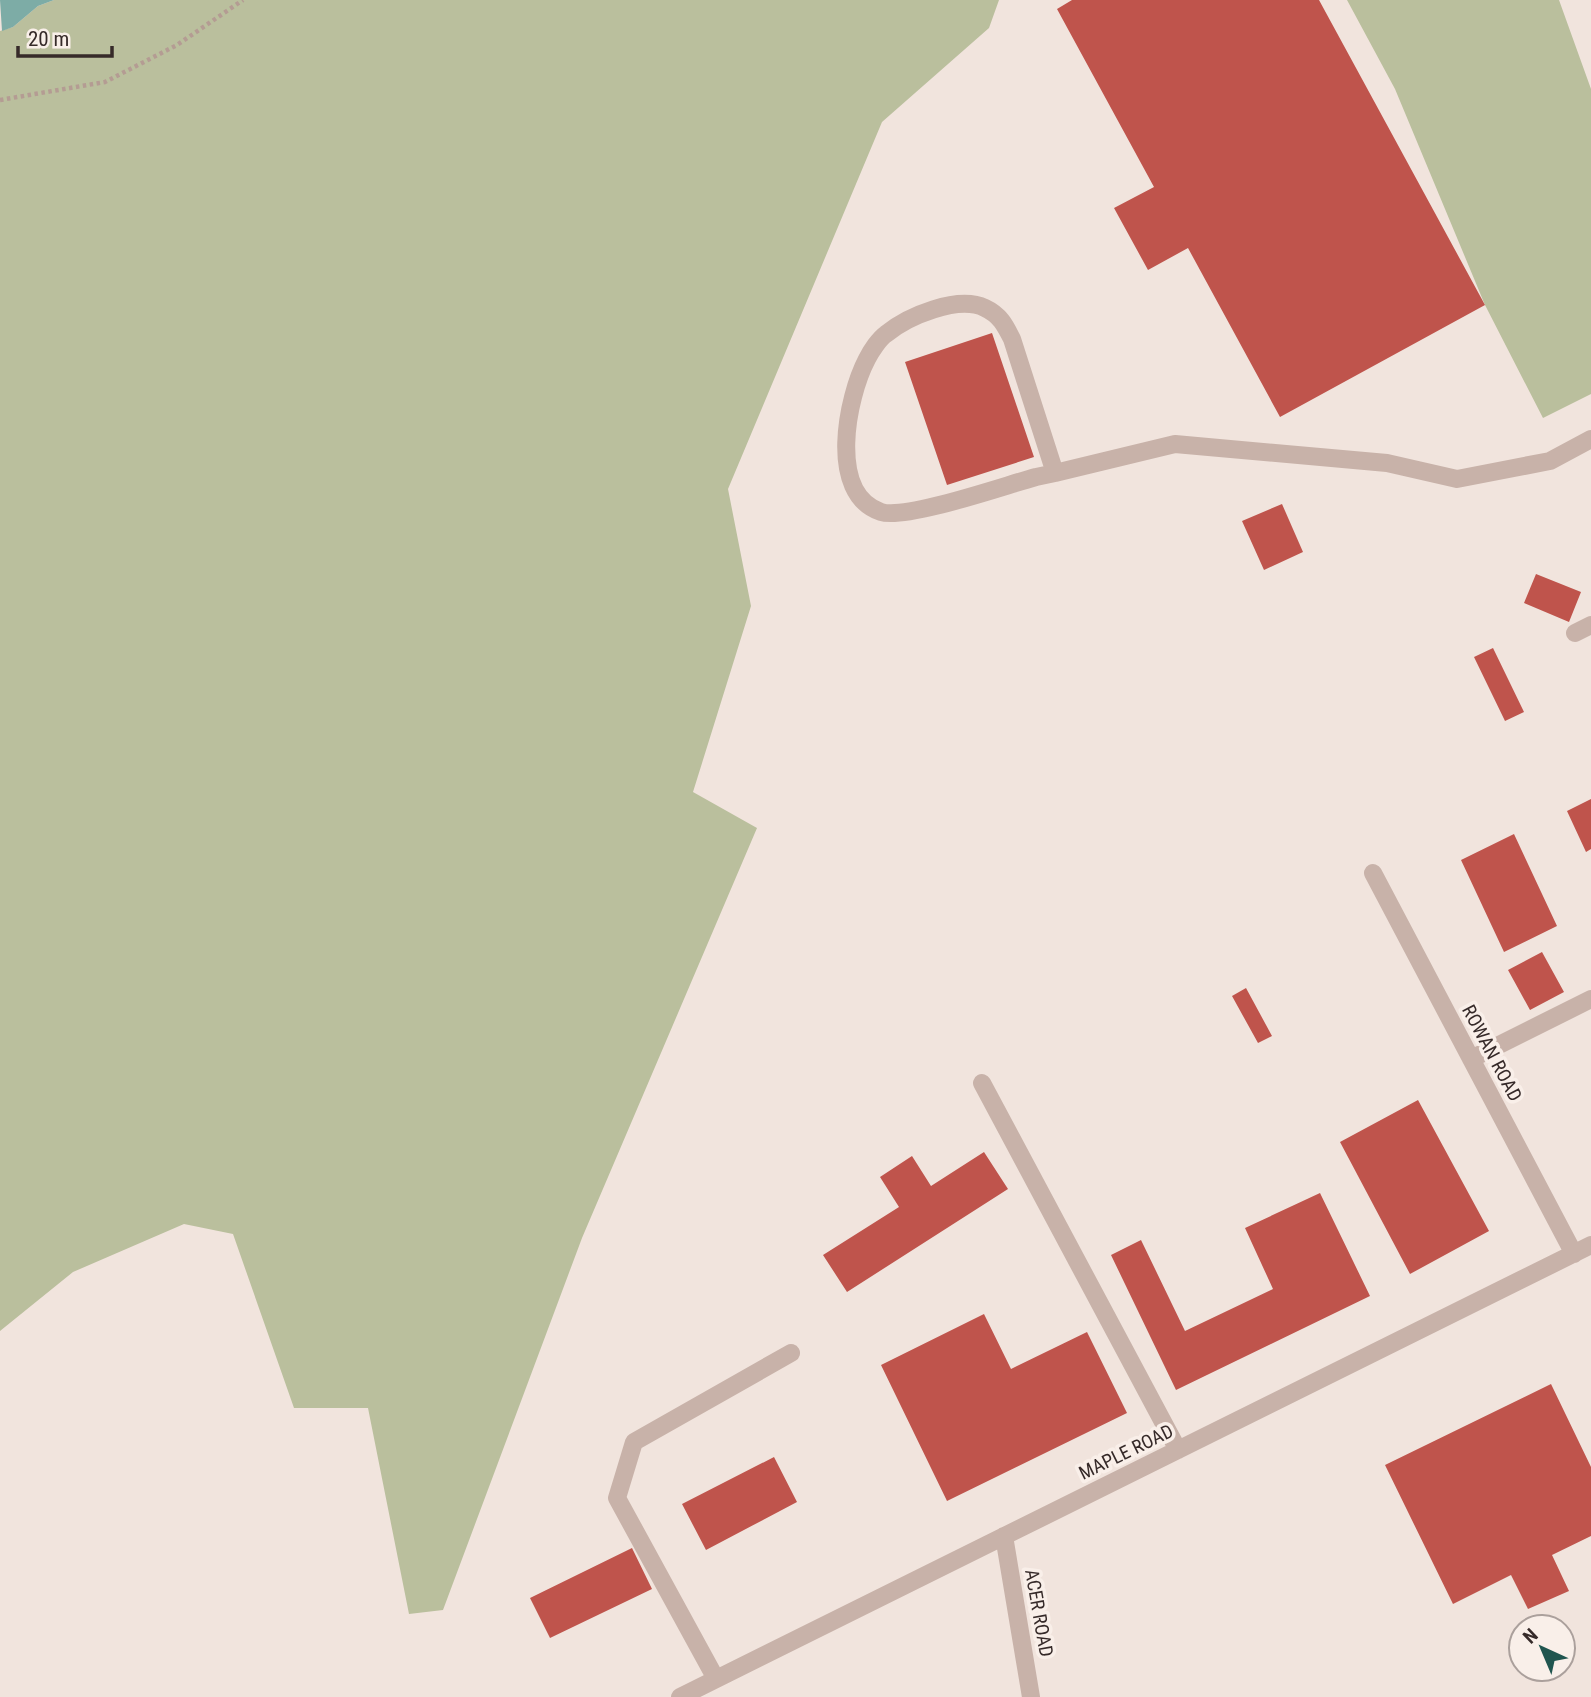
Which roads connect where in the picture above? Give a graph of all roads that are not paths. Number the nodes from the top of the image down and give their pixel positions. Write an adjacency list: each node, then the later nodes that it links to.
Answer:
1 (1591, 439): 2 (street)
2 (1055, 472): 2 (street)
3 (1373, 873): 5 (street, ROWAN ROAD)
4 (1591, 999): 5 (street)
5 (1471, 1059): 8 (street, ROWAN ROAD)
6 (982, 1083): 10 (street)
7 (1591, 1245): 8 (street, MAPLE ROAD)
8 (1574, 1254): 10 (street, MAPLE ROAD)
9 (791, 1353): 12 (street)
10 (1178, 1450): 11 (street, MAPLE ROAD)
11 (1004, 1536): 12 (street, MAPLE ROAD); 14 (street, ACER ROAD)
12 (716, 1679): 13 (street, MAPLE ROAD)
13 (680, 1697)
14 (1031, 1697)

